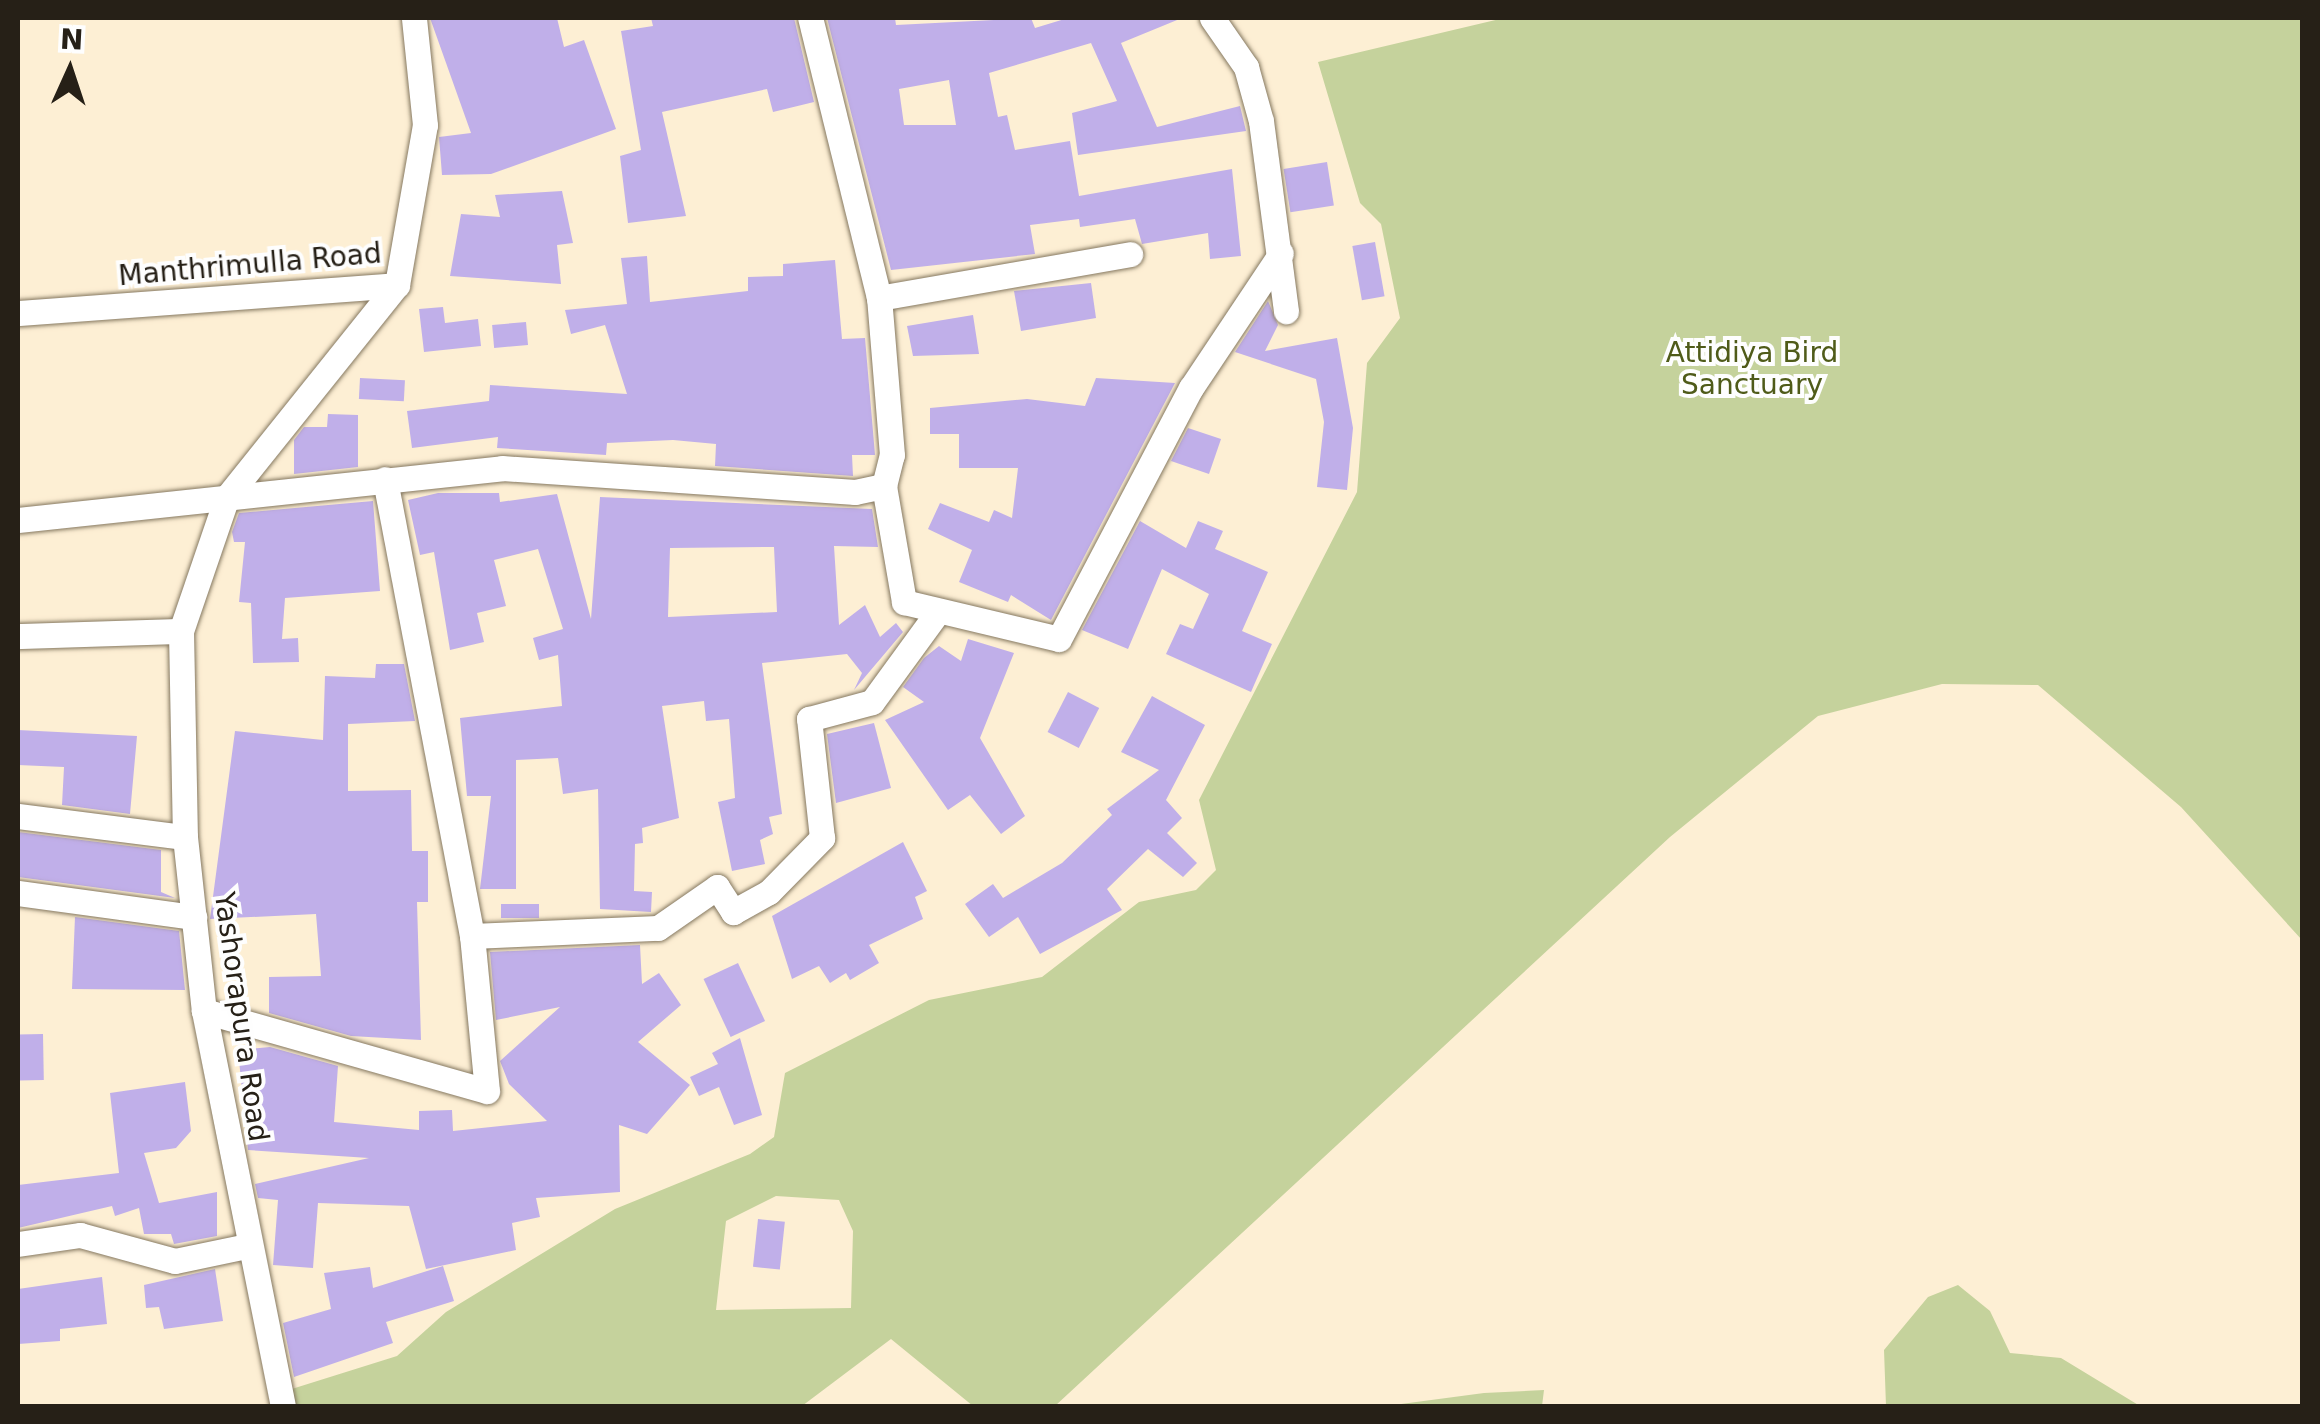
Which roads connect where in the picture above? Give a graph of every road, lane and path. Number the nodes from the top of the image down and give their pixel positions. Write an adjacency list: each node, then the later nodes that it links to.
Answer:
1 (414, 18): 6 (street, Manthrimulla Road)
2 (810, 18): 7 (street)
3 (1212, 18): 4 (street)
4 (1281, 253): 8 (street); 14 (street)
5 (1130, 254): 7 (street)
6 (398, 285): 9 (street, Manthrimulla Road); 12 (street)
7 (878, 298): 11 (street)
8 (1286, 311)
9 (18, 313)
10 (385, 480): 11 (street); 12 (street); 21 (street)
11 (884, 486): 14 (street)
12 (227, 497): 13 (street); 15 (street)
13 (18, 520)
14 (937, 613): 21 (street)
15 (181, 631): 16 (street); 18 (street, Yashorapura Road)
16 (18, 636)
17 (18, 816): 18 (street)
18 (185, 837): 20 (street, Yashorapura Road)
19 (18, 893): 20 (street)
20 (194, 917): 22 (street, Yashorapura Road)
21 (472, 936): 22 (street)
22 (204, 1011): 24 (street, Yashorapura Road)
23 (18, 1244): 24 (street)
24 (248, 1246): 25 (street, Yashorapura Road)
25 (283, 1406)

